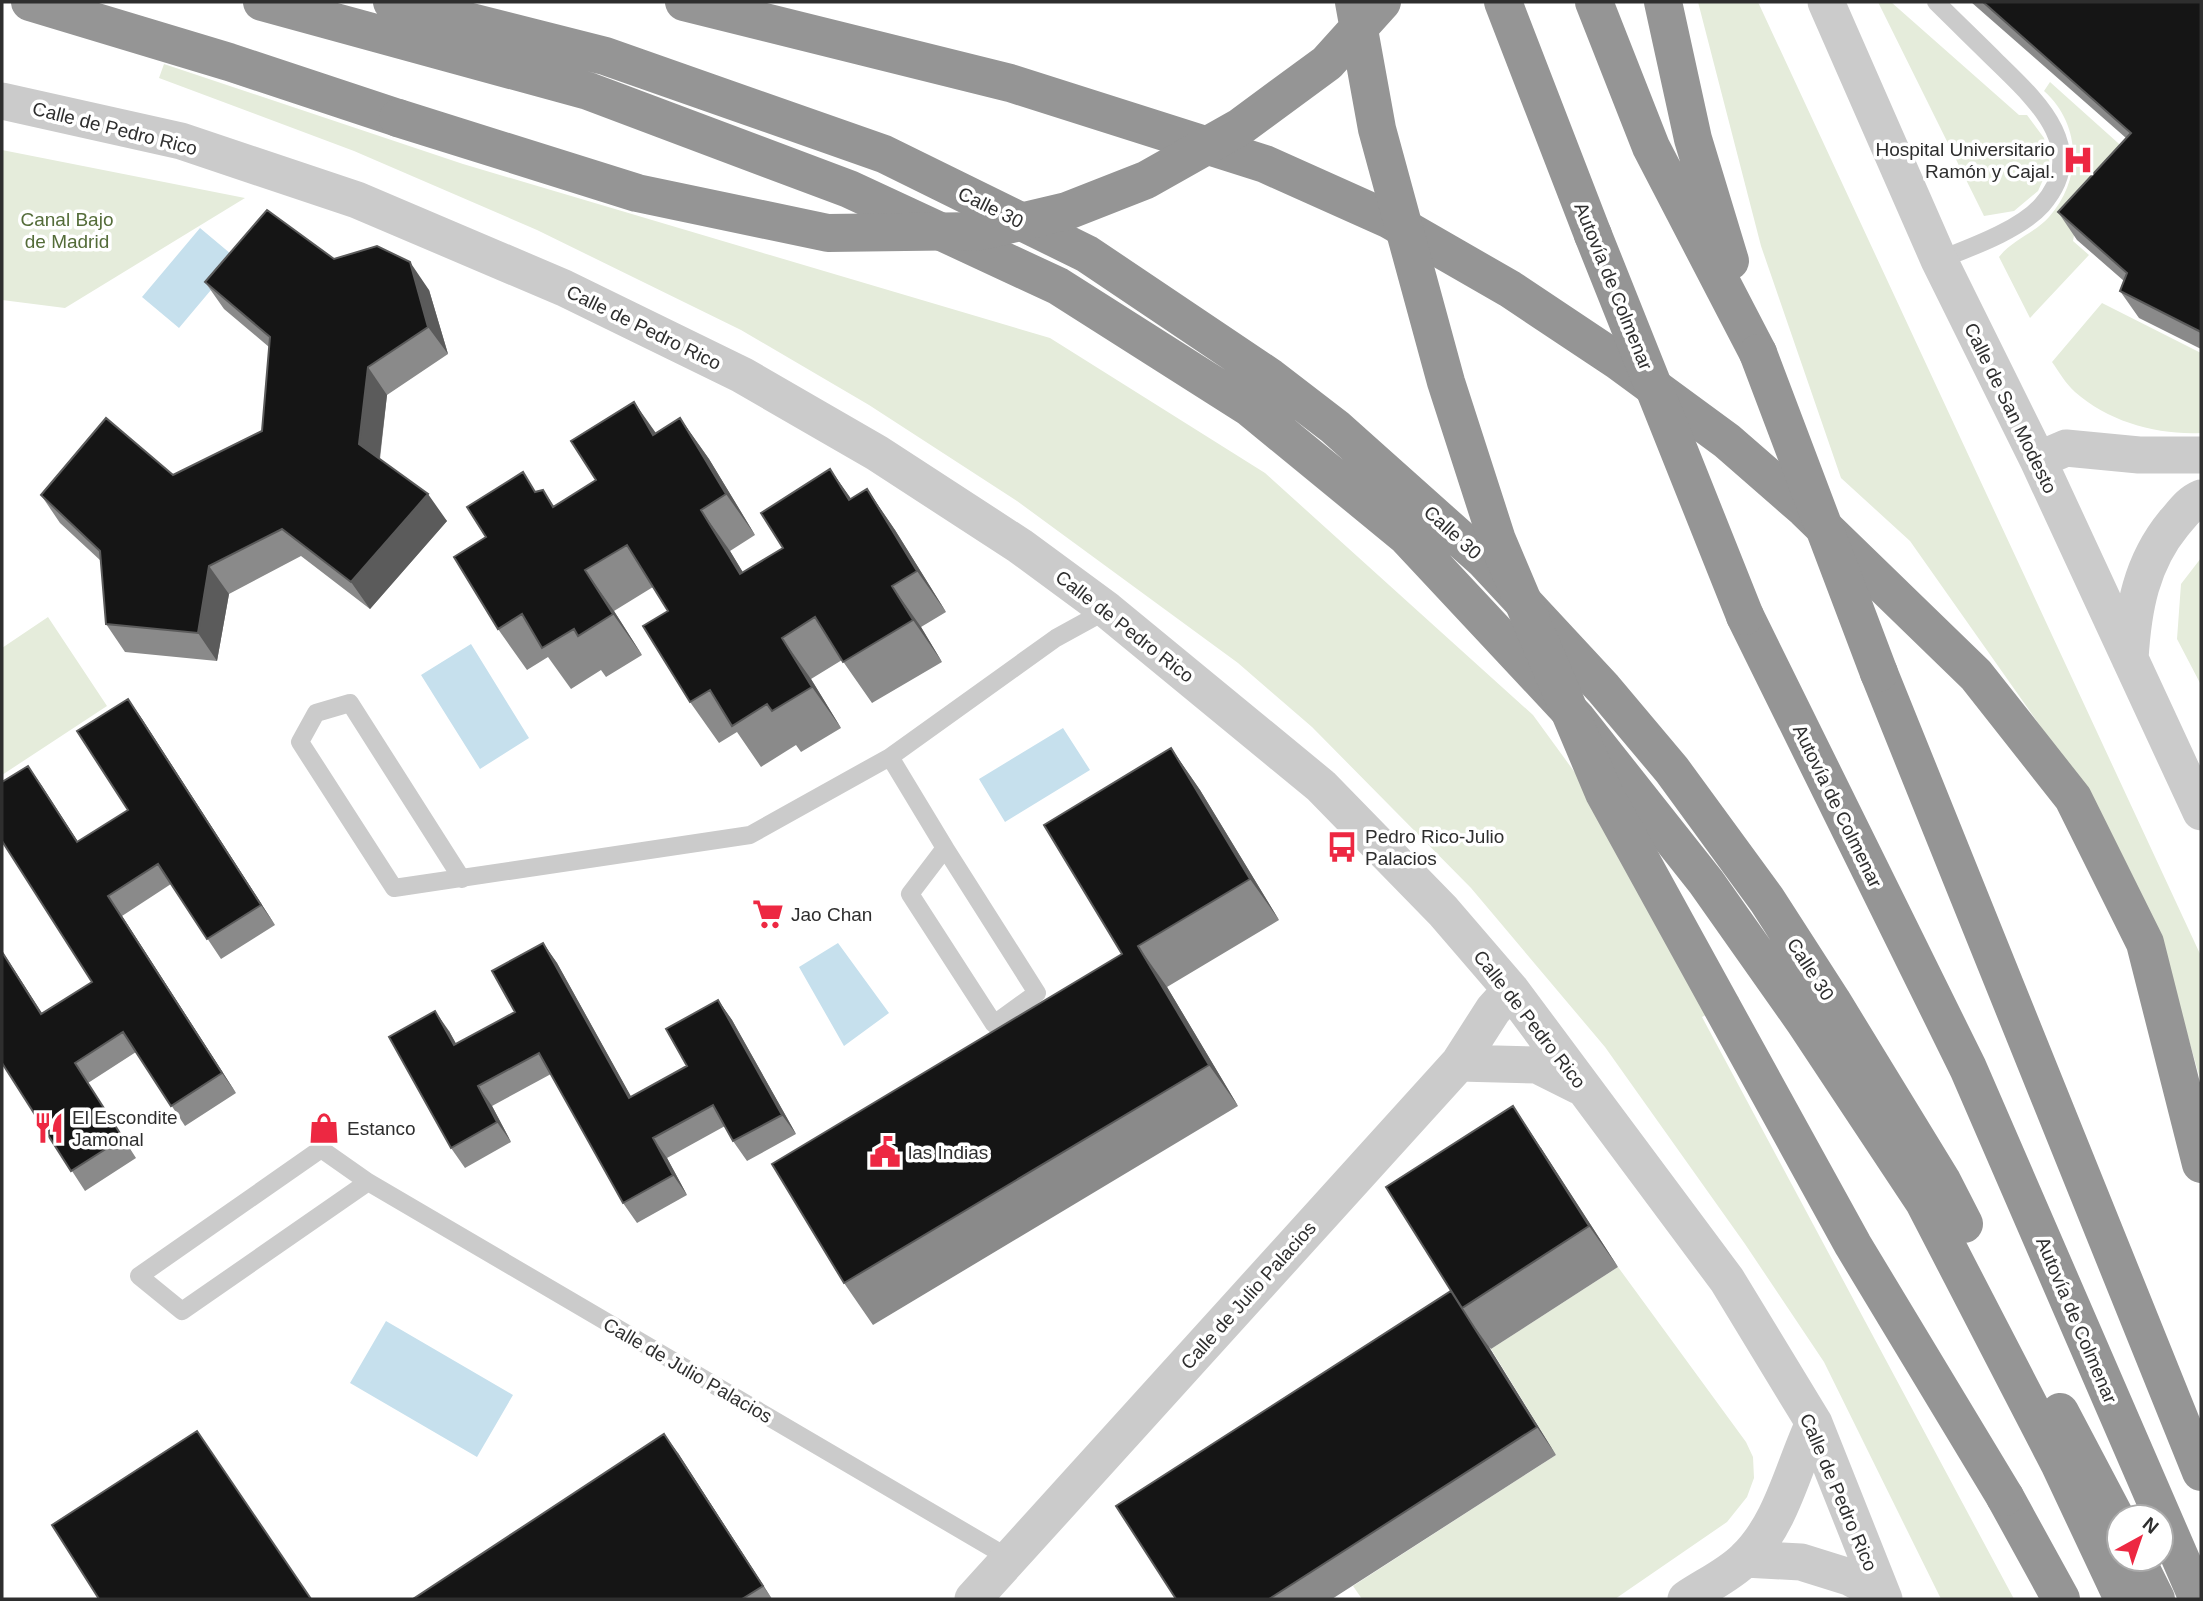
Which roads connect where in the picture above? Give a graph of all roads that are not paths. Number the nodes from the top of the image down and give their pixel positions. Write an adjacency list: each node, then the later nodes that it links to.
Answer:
1 (30, 2): 6 (highway, bridge)
2 (262, 2): 39 (highway)
3 (392, 2): 31 (highway, Calle 30)
4 (684, 2): 27 (highway)
5 (1354, 2): 38 (highway, bridge)
6 (1382, 2)
7 (1503, 2): 41 (highway, Autovía de Colmenar, bridge)
8 (1594, 2): 14 (highway)
9 (1663, 2): 14 (highway)
10 (1826, 2): 13 (street, Calle de San Modesto)
11 (1936, 2): 13 (lane)
12 (2, 101): 18 (street, Calle de Pedro Rico)
13 (1939, 260): 16 (street, Calle de San Modesto)
14 (1758, 353): 30 (highway, bridge)
15 (2201, 455): 16 (street)
16 (2038, 460): 19 (street, Calle de San Modesto)
17 (2201, 498): 19 (street)
18 (1107, 610): 20 (lane); 24 (street, Calle de Pedro Rico)
19 (2130, 660): 21 (street, Calle de San Modesto)
20 (890, 757): 22 (lane); 23 (lane)
21 (2201, 812)
22 (945, 848): 22 (lane)
23 (463, 879): 23 (lane)
24 (1511, 990): 25 (street, Calle de Julio Palacios); 26 (street, Calle de Pedro Rico)
25 (1459, 1063): 26 (street); 32 (street, Calle de Julio Palacios)
26 (1585, 1089): 29 (street, Calle de Pedro Rico)
27 (2201, 1164)
28 (368, 1182): 28 (lane, Calle de Julio Palacios); 32 (lane, Calle de Julio Palacios)
29 (1814, 1423): 33 (street); 35 (street, Calle de Pedro Rico)
30 (2201, 1472)
31 (2109, 1503)
32 (1009, 1558): 36 (street, Calle de Julio Palacios)
33 (1745, 1559): 35 (street); 37 (street)
34 (2143, 1573): 40 (highway)
35 (1883, 1597)
36 (973, 1599)
37 (1686, 1599)
38 (2061, 1599)
39 (2123, 1599)
40 (2156, 1599)
41 (2198, 1599)

